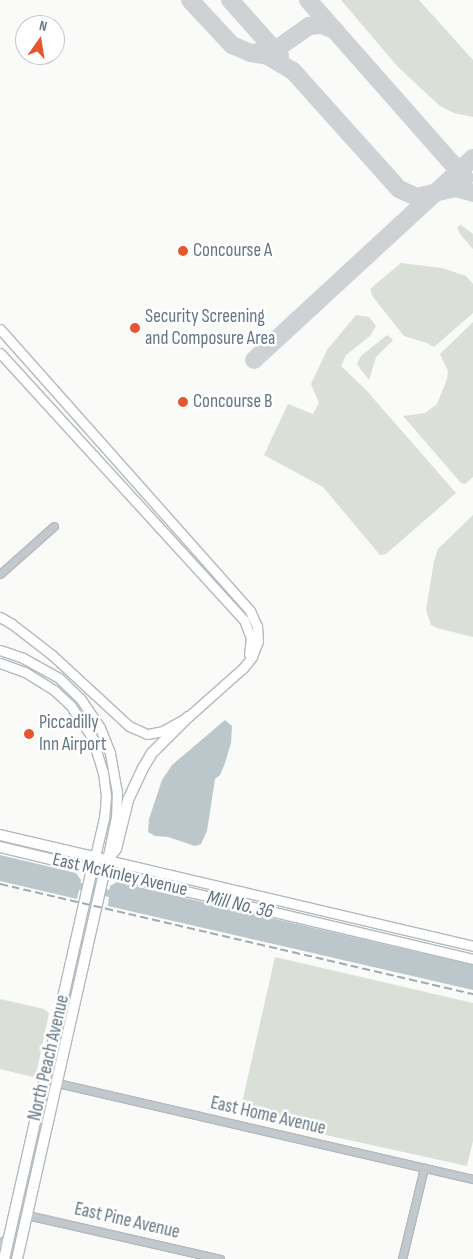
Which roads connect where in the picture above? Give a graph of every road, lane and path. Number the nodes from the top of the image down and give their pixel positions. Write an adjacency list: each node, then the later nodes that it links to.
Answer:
1 (0, 330): 3 (main road)
2 (0, 353): 4 (main road)
3 (135, 482): 4 (main road); 10 (main road)
4 (124, 491): 10 (main road)
5 (54, 526): 6 (street)
6 (0, 574)
7 (0, 616): 11 (main road)
8 (0, 650): 15 (main road)
9 (0, 663): 14 (main road, North Peach Avenue)
10 (243, 668): 11 (main road)
11 (188, 717): 15 (main road, North Peach Avenue)
12 (0, 835): 14 (main road, East McKinley Avenue)
13 (0, 847): 16 (main road, East McKinley Avenue)
14 (95, 858): 15 (main road, East McKinley Avenue); 16 (main road, North Peach Avenue)
15 (107, 860): 17 (main road, North Peach Avenue); 18 (main road, East McKinley Avenue)
16 (92, 869): 17 (main road, East McKinley Avenue); 20 (main road, North Peach Avenue)
17 (105, 872): 19 (main road, East McKinley Avenue); 21 (main road, North Peach Avenue)
18 (473, 946)
19 (473, 959)
20 (52, 1043): 21 (street); 22 (main road, North Peach Avenue)
21 (56, 1083): 23 (street, East Home Avenue); 25 (main road, North Peach Avenue)
22 (30, 1143): 25 (main road); 26 (main road, North Peach Avenue)
23 (424, 1168): 24 (street, East Home Avenue); 33 (street)
24 (473, 1179)
25 (27, 1215): 31 (main road, North Peach Avenue); 32 (street, East Pine Avenue)
26 (14, 1216): 27 (main road, North Peach Avenue); 30 (main road)
27 (9, 1237): 28 (street); 29 (main road, North Peach Avenue)
28 (0, 1243)
29 (4, 1259)
30 (11, 1259)
31 (17, 1259)
32 (220, 1259)
33 (402, 1259)

